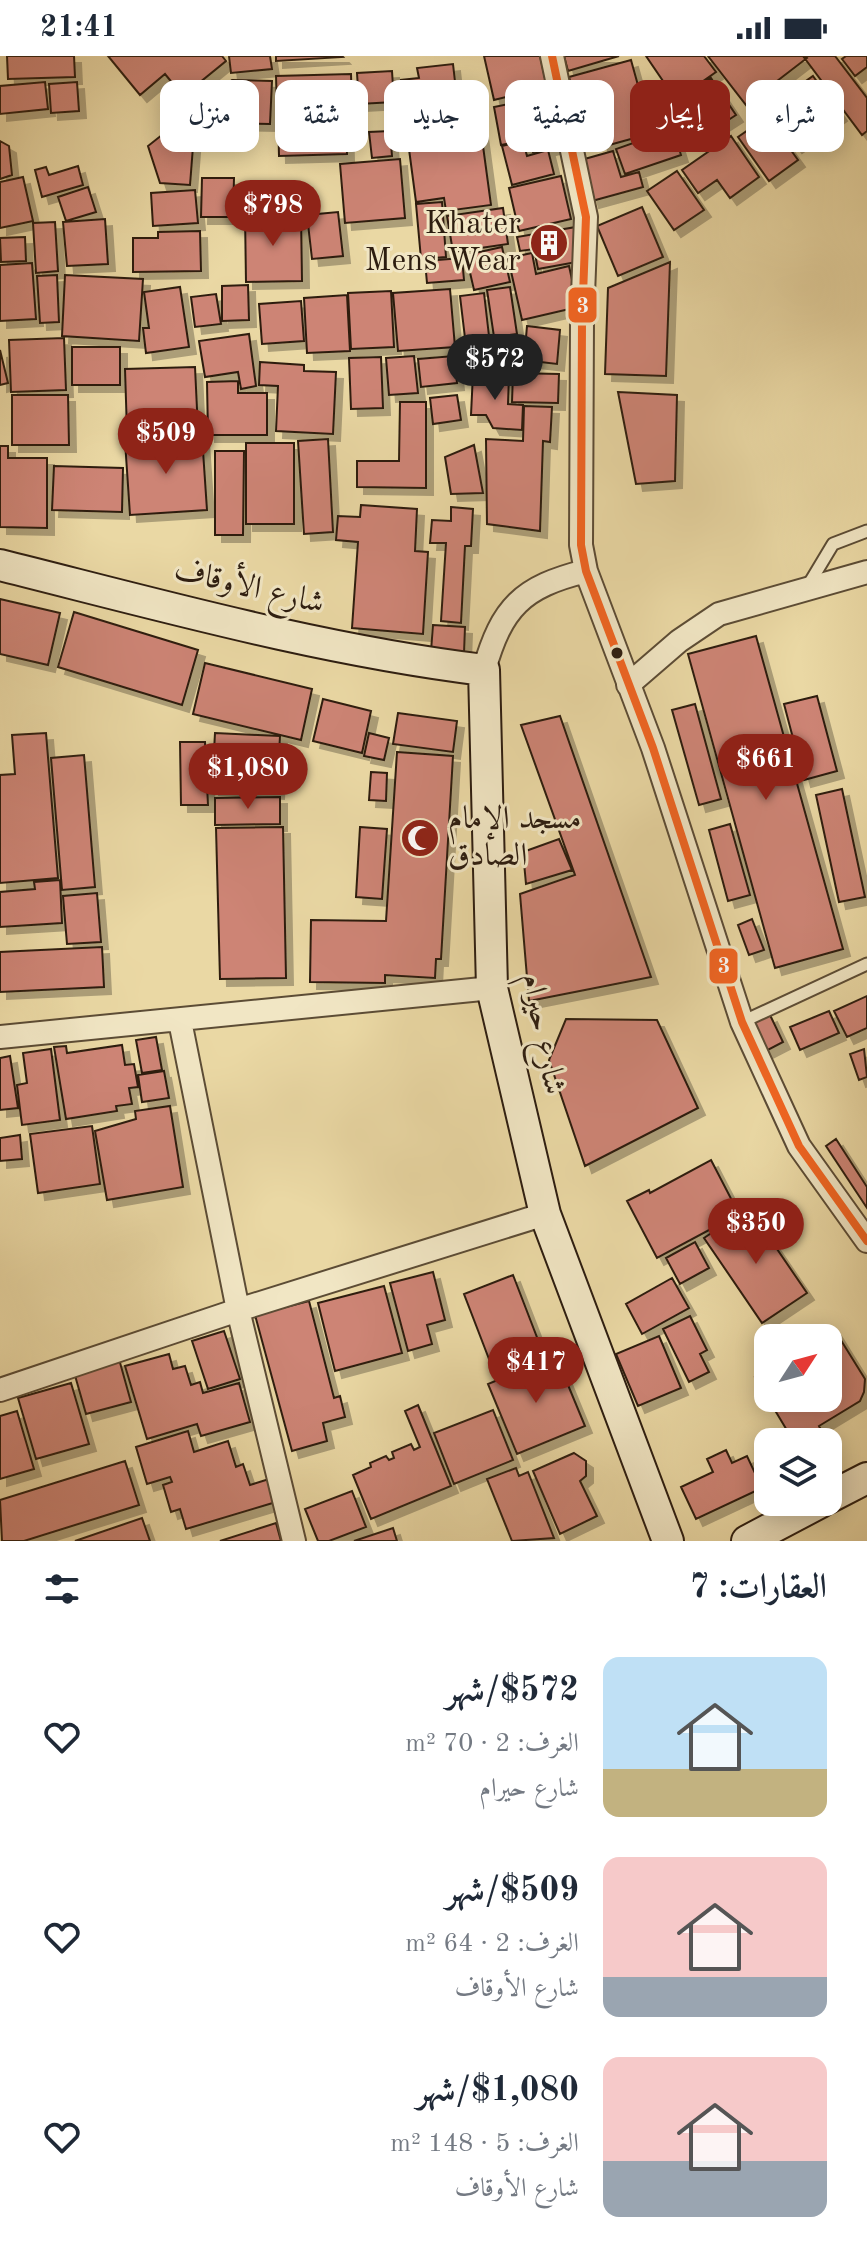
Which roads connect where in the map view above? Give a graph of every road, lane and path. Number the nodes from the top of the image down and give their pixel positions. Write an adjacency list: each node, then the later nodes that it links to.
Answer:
1 (552, 56): 4 (street)
2 (867, 531): 6 (lane)
3 (0, 565): 7 (street, شارع الأوقاف)
4 (586, 571): 7 (street, شارع حيرام); 8 (street)
5 (867, 572): 6 (street)
6 (806, 589): 8 (street)
7 (484, 670): 10 (street, شارع حيرام)
8 (628, 685): 12 (street)
9 (867, 964): 12 (lane)
10 (492, 988): 11 (street); 14 (street, شارع حيرام)
11 (180, 1021): 13 (street); 16 (street)
12 (742, 1022): 15 (street)
13 (0, 1037)
14 (545, 1214): 16 (street); 22 (street, شارع حيرام)
15 (867, 1241)
16 (238, 1310): 17 (street); 21 (street)
17 (0, 1390)
18 (867, 1478): 19 (street)
19 (842, 1491)
20 (794, 1516): 23 (street)
21 (294, 1541)
22 (668, 1541)
23 (747, 1541)

